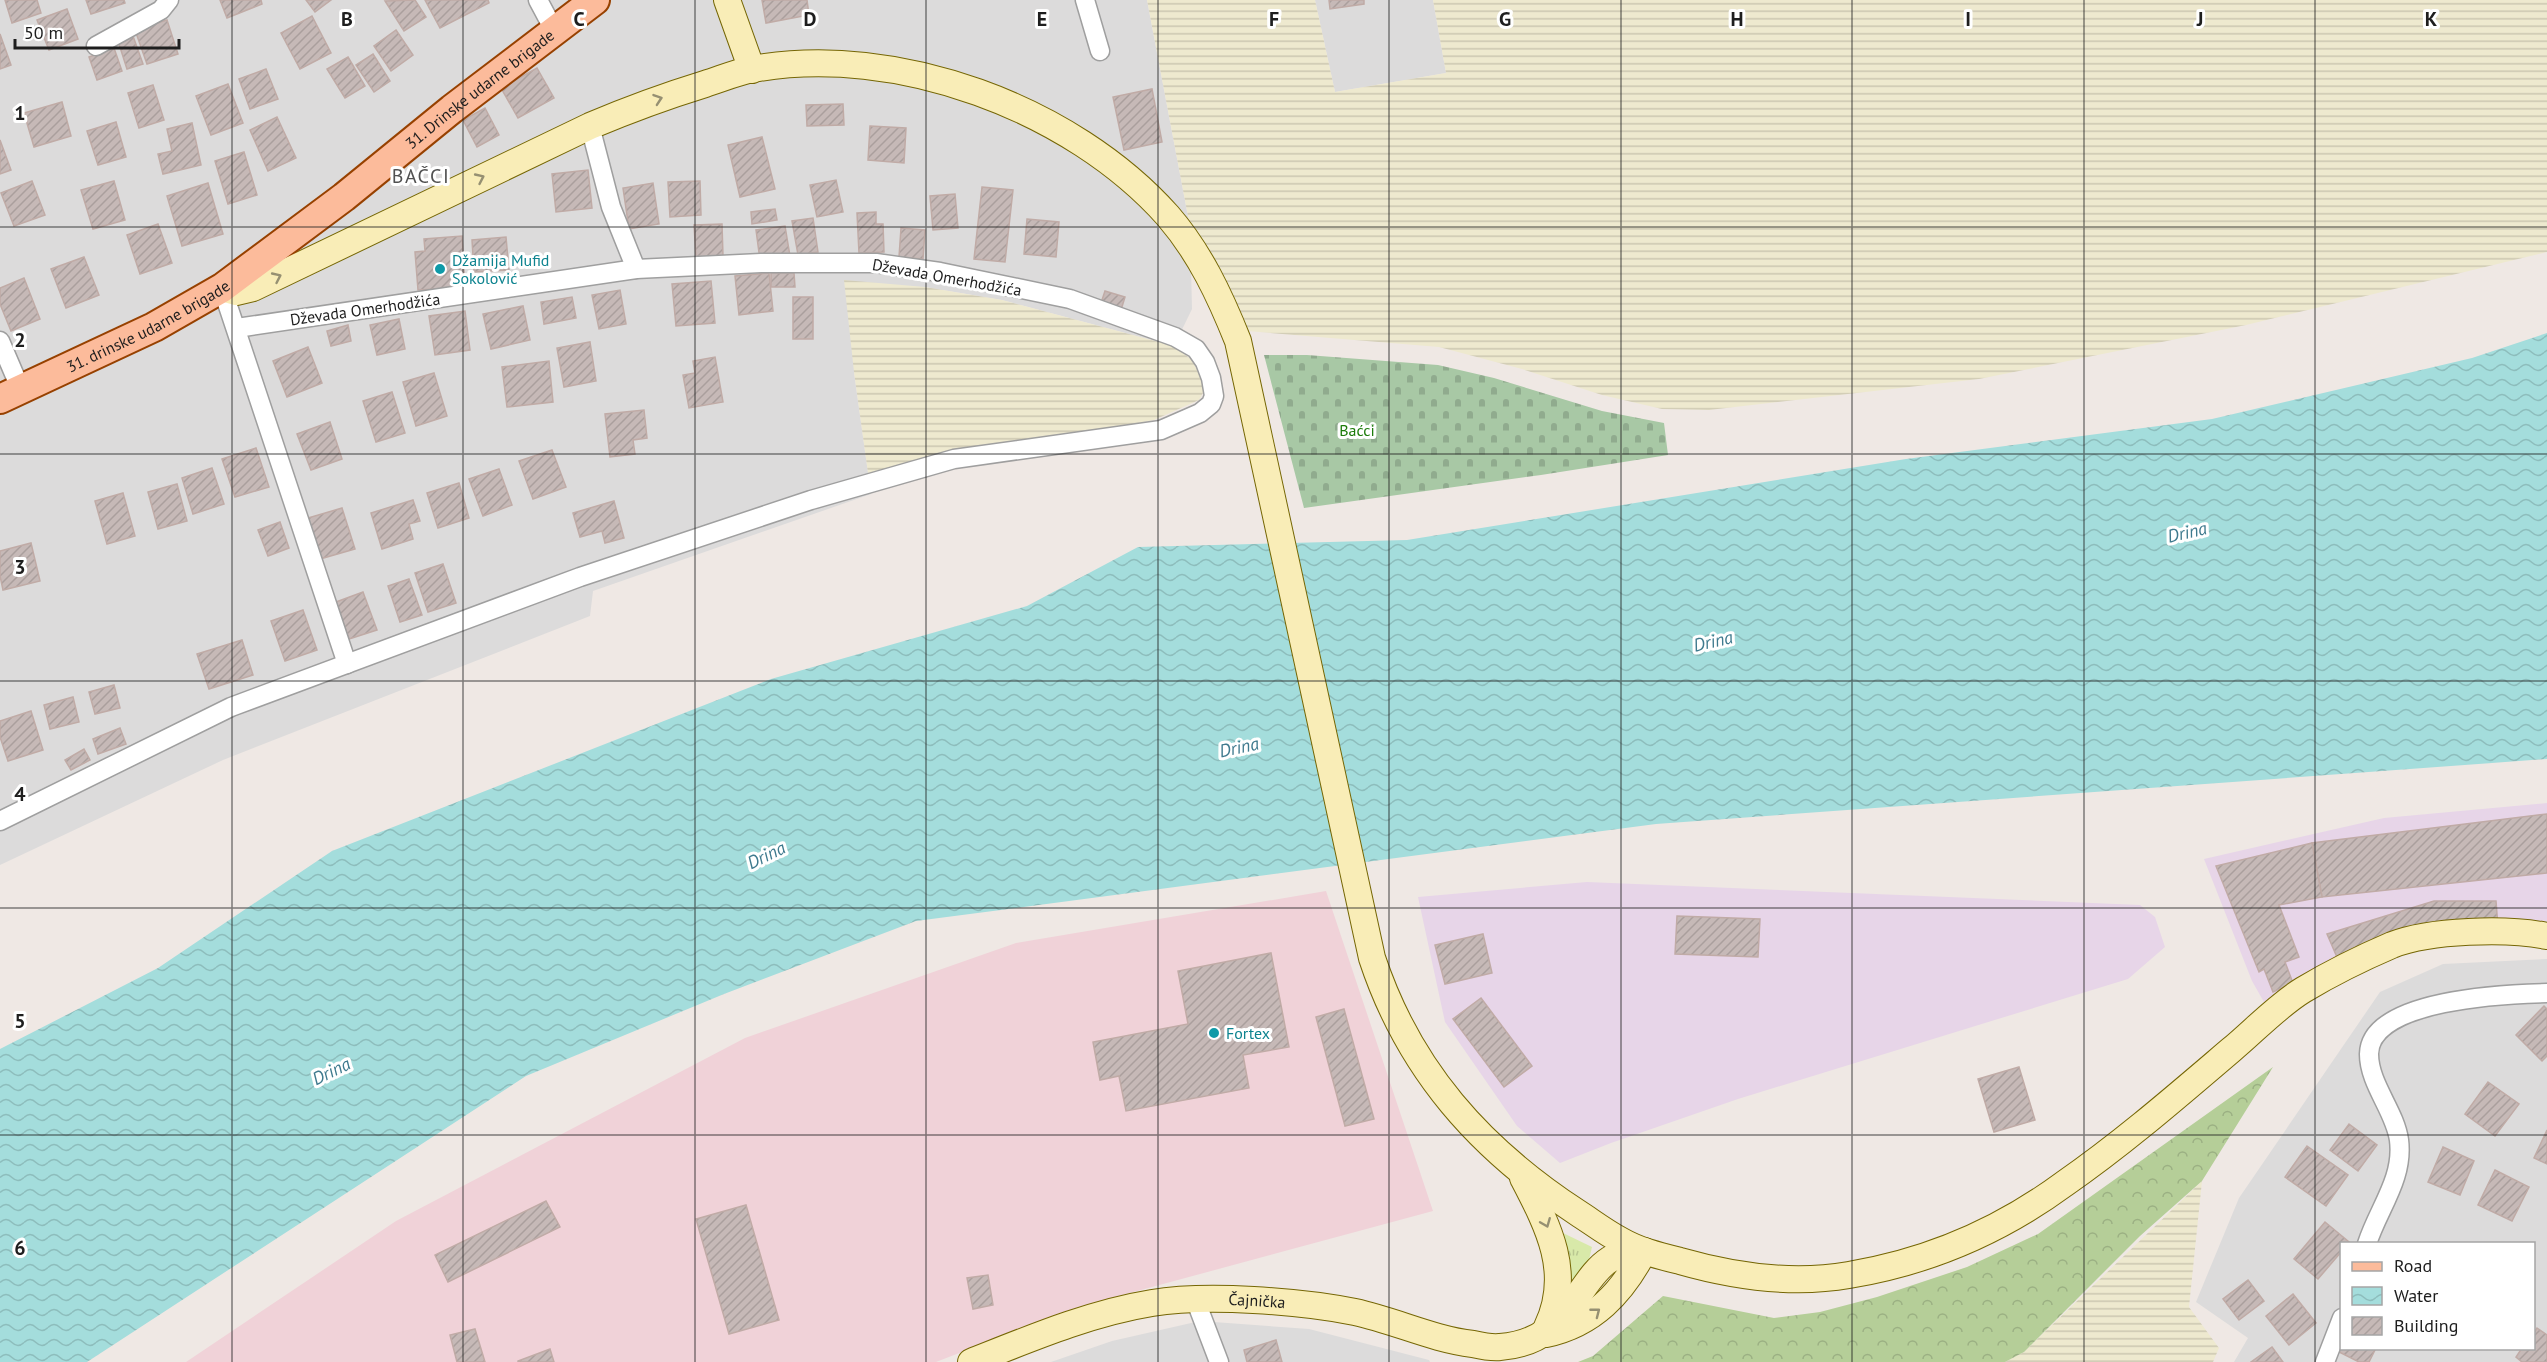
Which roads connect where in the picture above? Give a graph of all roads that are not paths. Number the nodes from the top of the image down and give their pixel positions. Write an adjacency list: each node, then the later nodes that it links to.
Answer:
1 (169, 0): 7 (street)
2 (538, 0): 6 (street)
3 (595, 0): 6 (main road, 31. Drinske udarne brigade)
4 (726, 0): 9 (main road)
5 (1085, 0): 8 (street)
6 (554, 30): 12 (main road, 31. Drinske udarne brigade)
7 (96, 46)
8 (1100, 51)
9 (752, 70): 10 (main road, 31. drinske udarne brigade, one-way to 9); 20 (main road, 31. drinske udarne brigade)
10 (590, 126): 11 (street); 12 (main road, 31. drinske udarne brigade, one-way to 10)
11 (636, 269): 13 (street, Dževada Omerhodžića); 16 (street, Dževada Omerhodžića)
12 (222, 288): 13 (street); 15 (main road, 31. drinske udarne brigade)
13 (237, 328): 16 (street)
14 (0, 341): 15 (street)
15 (11, 395)
16 (347, 664): 17 (street)
17 (0, 821)
18 (2547, 936): 22 (main road)
19 (2547, 993): 21 (street)
20 (1520, 1171): 22 (main road, 31. drinske udarne brigade); 25 (main road, one-way to 25)
21 (2368, 1242)
22 (1644, 1251): 25 (main road, Čajnička)
23 (1195, 1299): 25 (main road, Čajnička); 26 (main road, Čajnička); 27 (street)
24 (2340, 1323): 28 (street)
25 (1543, 1335)
26 (971, 1362)
27 (1219, 1362)
28 (2325, 1362)

